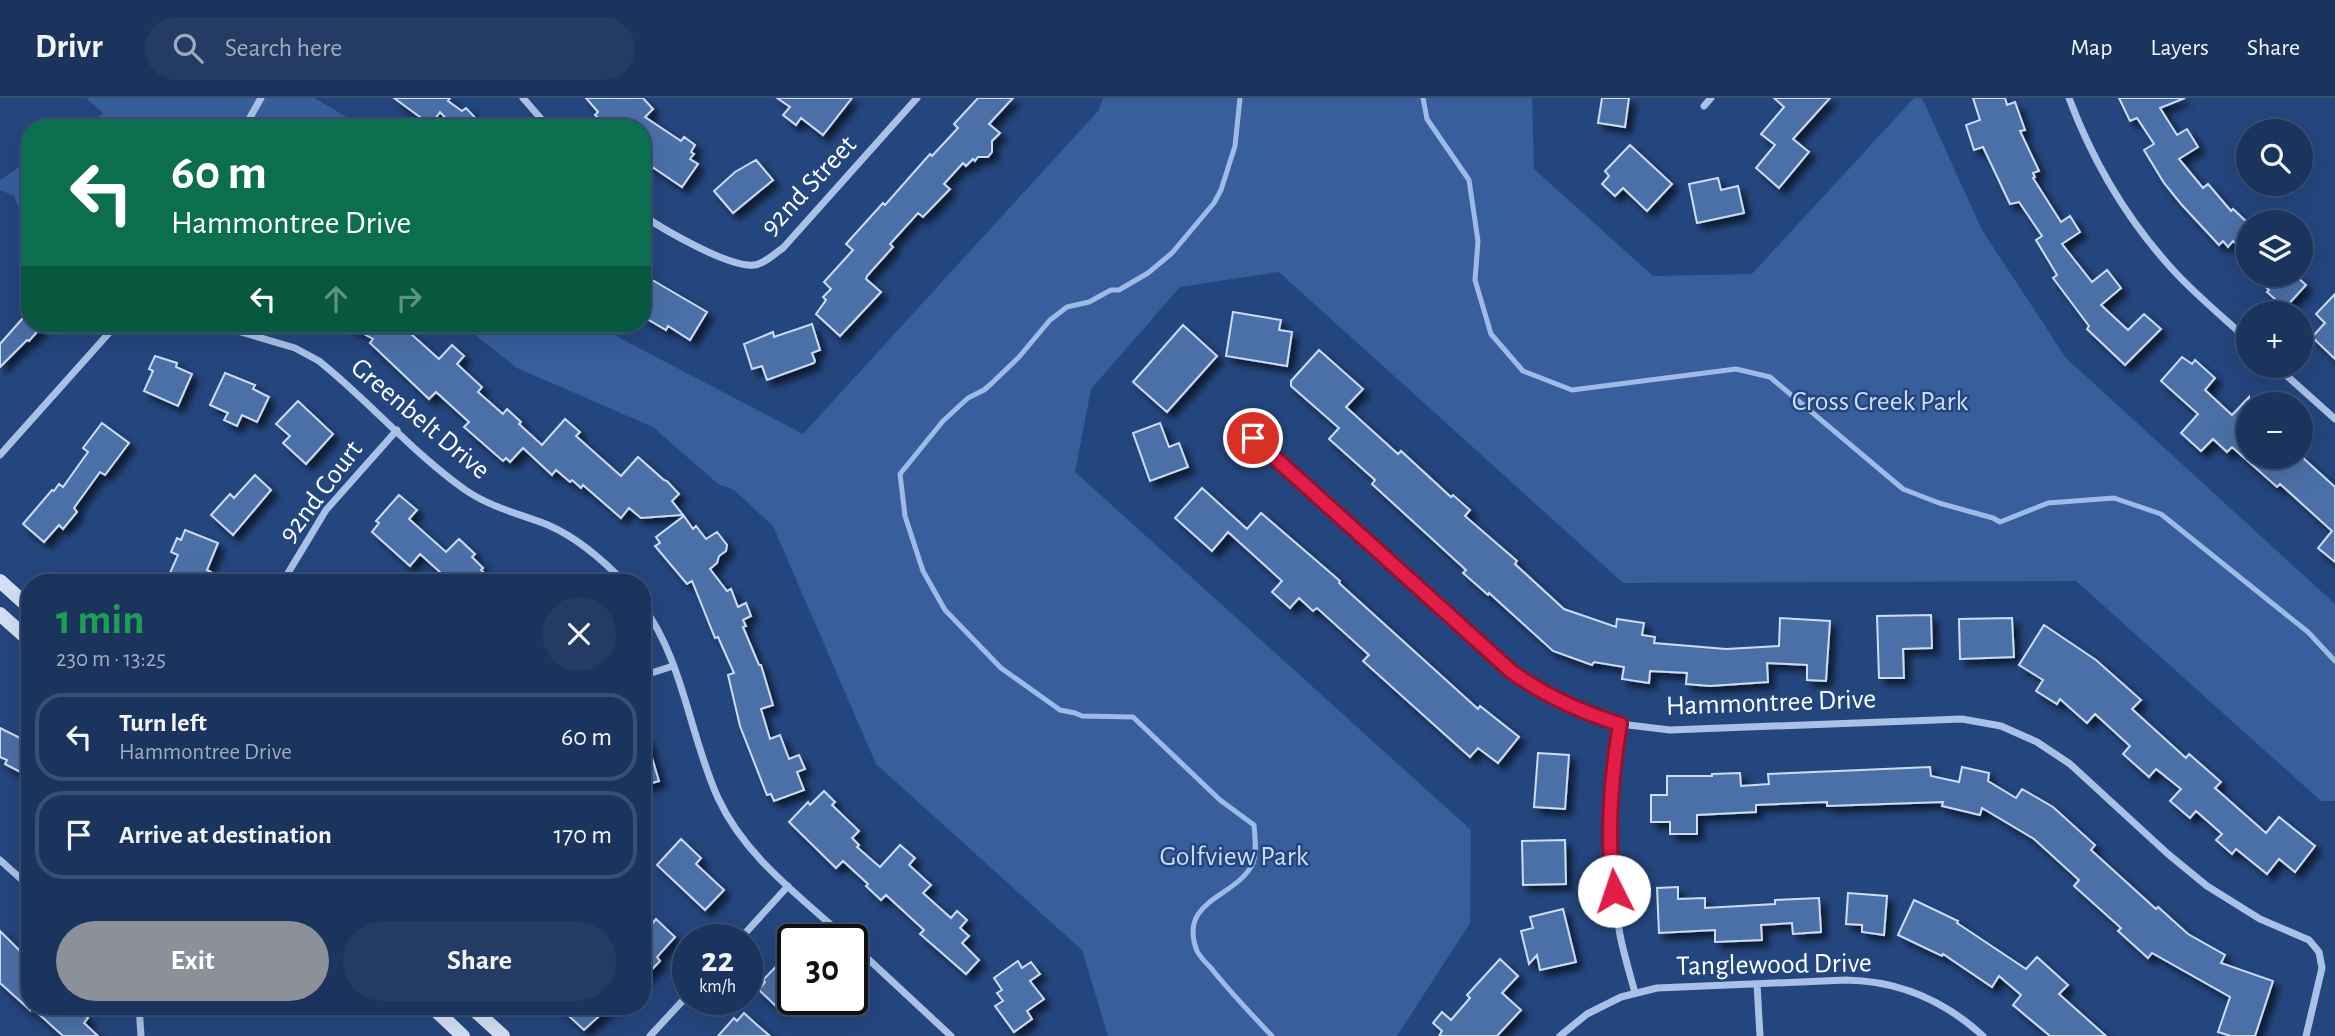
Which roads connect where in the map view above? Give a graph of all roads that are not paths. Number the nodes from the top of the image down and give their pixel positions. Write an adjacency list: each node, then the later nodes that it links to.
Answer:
1 (261, 98): 7 (street)
2 (523, 98): 8 (street)
3 (917, 98): 9 (street, 92nd Street)
4 (1711, 98): 6 (street)
5 (2069, 98): 10 (street)
6 (1704, 106)
7 (249, 119)
8 (542, 119)
9 (651, 220)
10 (2236, 329)
11 (109, 333): 17 (street)
12 (245, 333): 15 (street, Greenbelt Drive)
13 (2290, 378): 14 (street)
14 (2335, 419)
15 (397, 430): 18 (street, 92nd Court); 19 (street, Greenbelt Drive)
16 (1253, 438): 27 (street, Hammontree Drive)
17 (0, 455)
18 (287, 574)
19 (616, 574)
20 (0, 581): 21 (main road)
21 (21, 600)
22 (0, 614): 24 (main road)
23 (651, 619): 25 (street)
24 (21, 633)
25 (673, 666): 26 (street); 30 (street)
26 (651, 673)
27 (1620, 724): 35 (street); 48 (street, Hammontree Drive)
28 (0, 860): 29 (street)
29 (21, 879)
30 (788, 886): 31 (street); 32 (street)
31 (753, 924)
32 (830, 924)
33 (868, 959): 44 (street)
34 (1757, 985): 35 (street, Tanglewood Drive); 46 (street); 47 (street, Tanglewood Drive)
35 (1635, 993): 45 (street, Tanglewood Drive)
36 (672, 1012): 43 (street)
37 (140, 1015): 40 (street)
38 (440, 1015): 41 (main road)
39 (480, 1015): 42 (main road)
40 (141, 1036)
41 (463, 1036)
42 (503, 1036)
43 (650, 1036)
44 (951, 1036)
45 (1560, 1036)
46 (1760, 1036)
47 (1983, 1036)
48 (2306, 1036)

